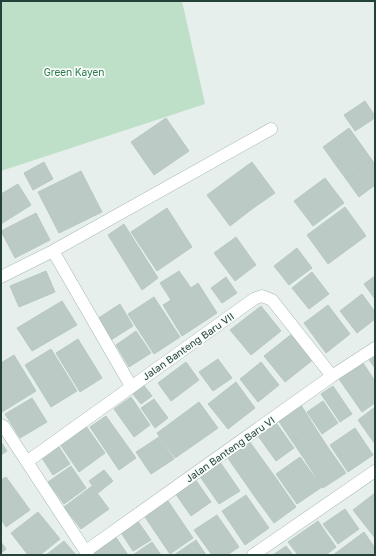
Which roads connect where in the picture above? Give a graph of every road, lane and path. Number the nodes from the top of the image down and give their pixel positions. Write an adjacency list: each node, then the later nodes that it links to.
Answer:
1 (271, 129): 2 (street)
2 (53, 251): 3 (street); 6 (street)
3 (1, 277)
4 (375, 348): 5 (street, Jalan Banteng Baru VI)
5 (332, 376): 6 (street, Jalan Banteng Baru VII); 10 (street, Jalan Banteng Baru VI)
6 (131, 386): 8 (street, Jalan Banteng Baru VII)
7 (3, 426): 8 (street)
8 (28, 461): 10 (street)
9 (375, 471): 11 (street)
10 (87, 553)
11 (253, 555)

